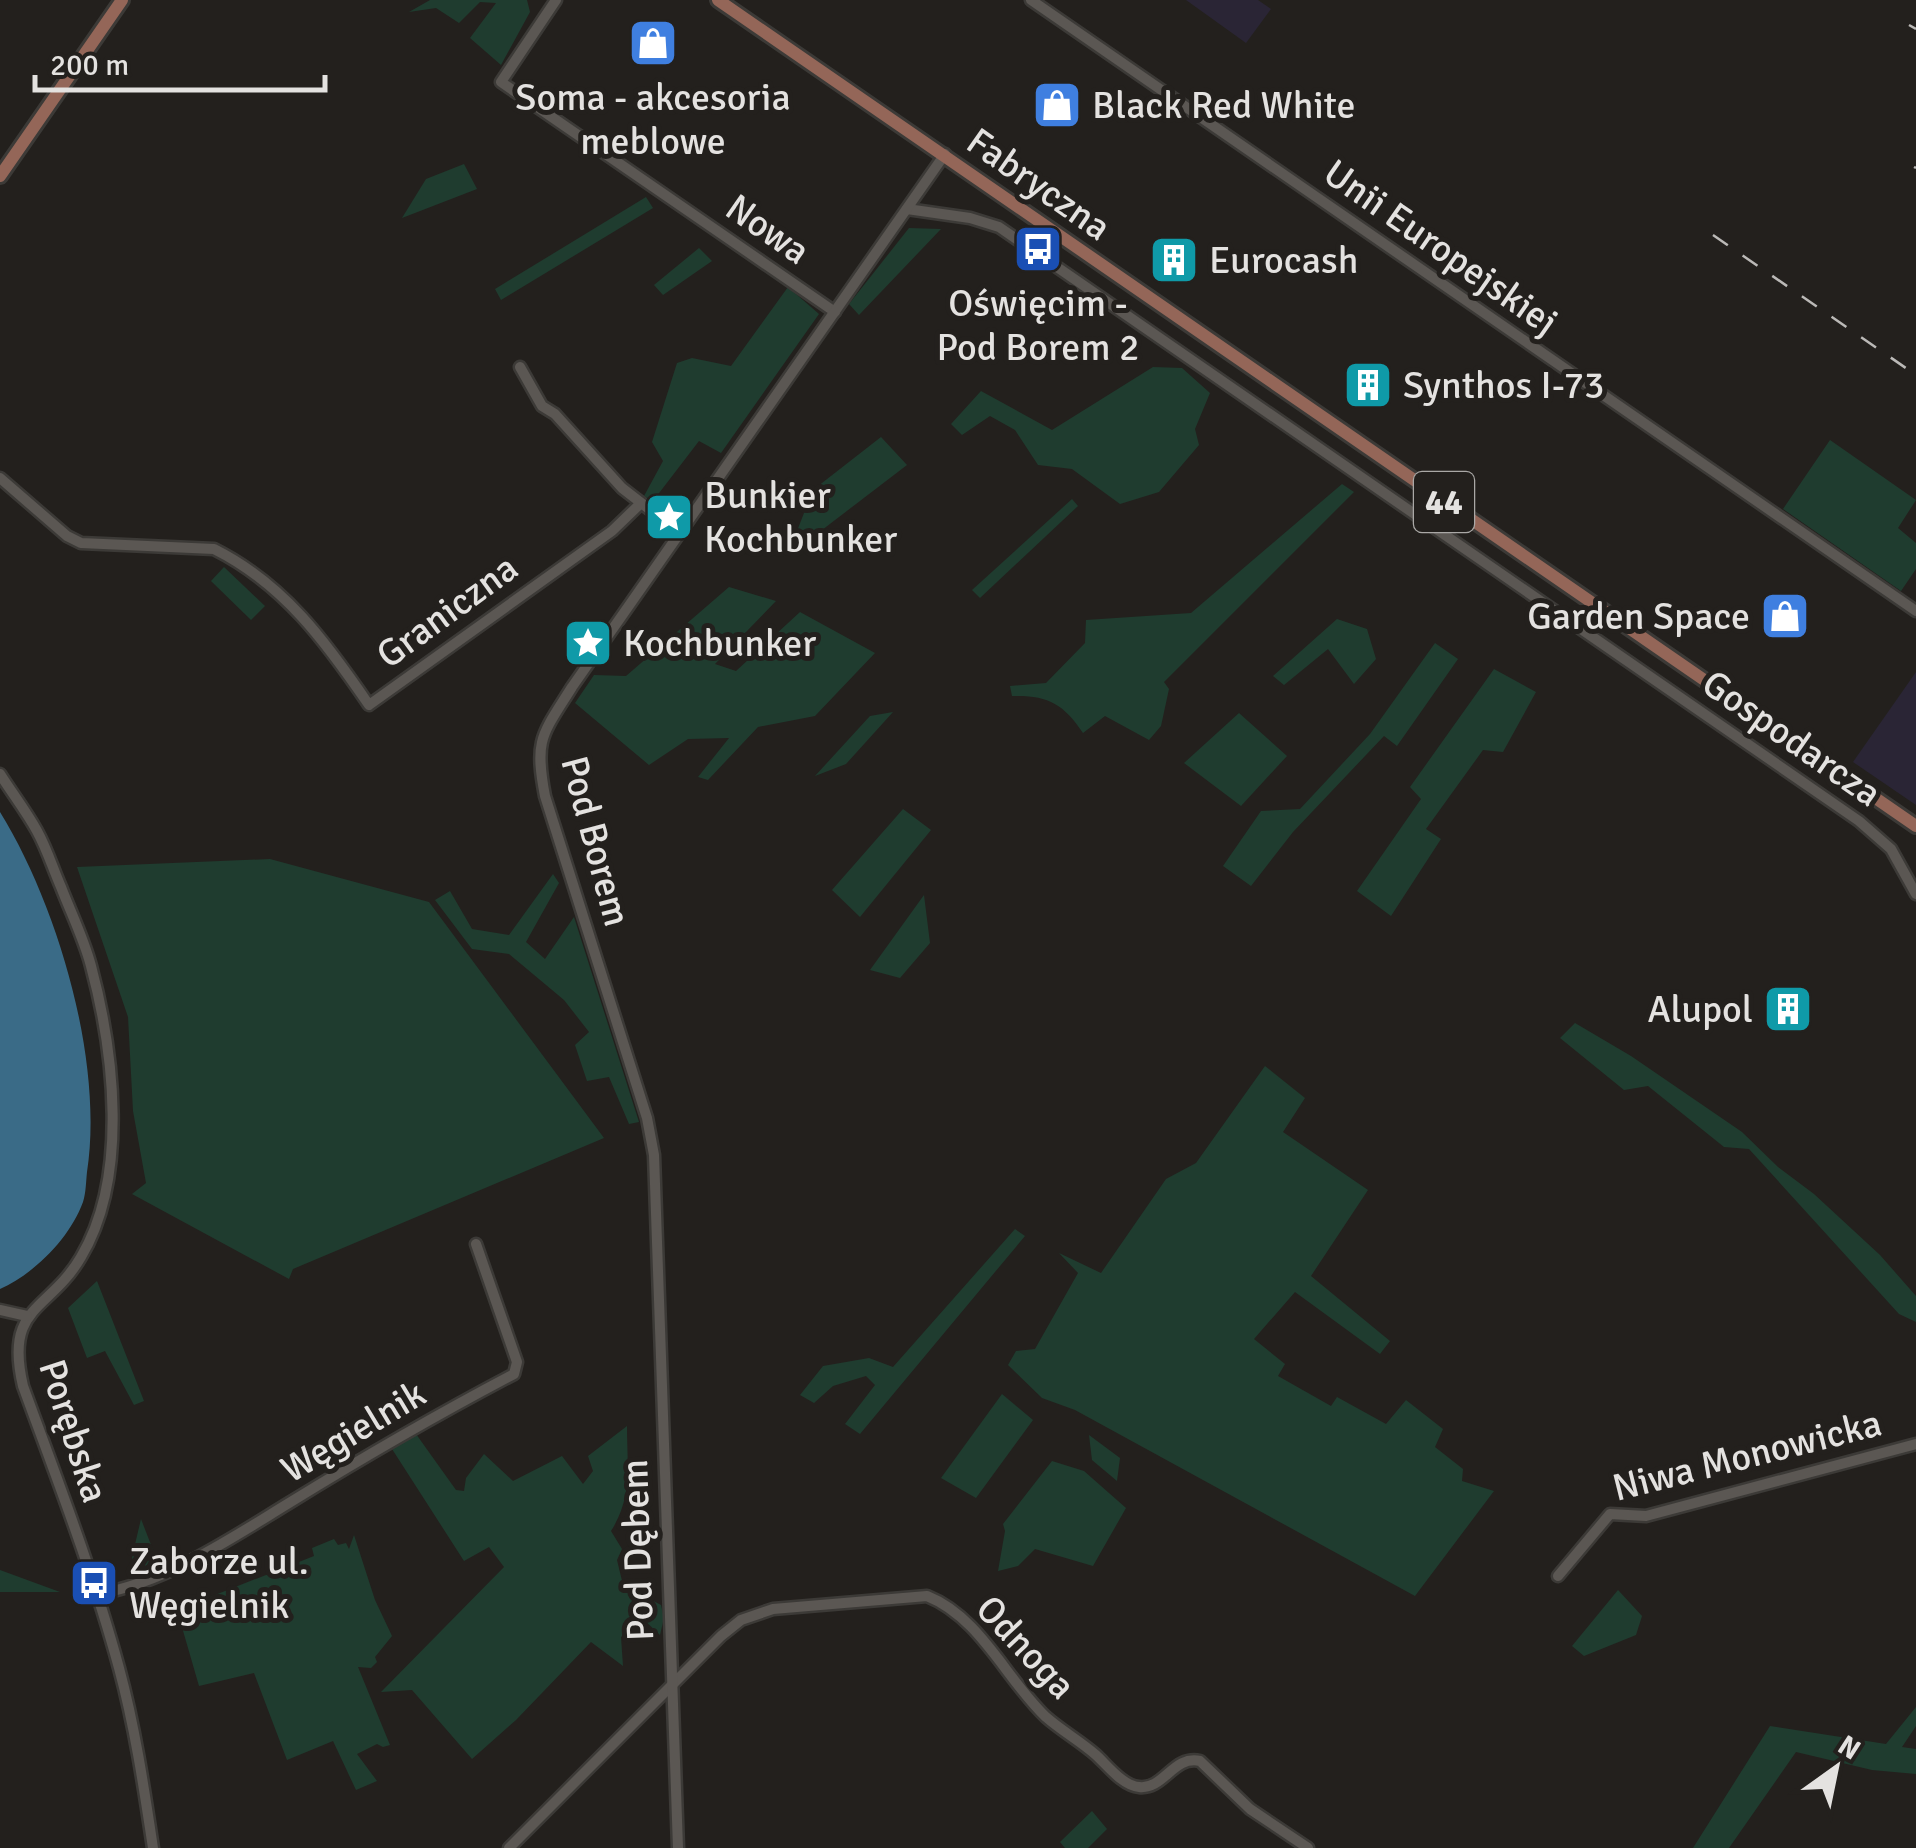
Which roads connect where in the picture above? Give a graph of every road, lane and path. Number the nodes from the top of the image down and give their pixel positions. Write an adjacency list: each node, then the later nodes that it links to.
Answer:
1 (122, 0): 6 (main road)
2 (556, 0): 8 (street, Nowa)
3 (718, 0): 5 (main road, Fabryczna / 44)
4 (1030, 0): 13 (street, Unii Europejskiej)
5 (944, 154): 7 (street, Pod Borem); 15 (main road, Fabryczna / 44)
6 (0, 176)
7 (908, 209): 8 (street, Pod Borem); 16 (street, Gospodarcza)
8 (835, 312): 12 (street, Pod Borem)
9 (520, 367): 11 (street)
10 (0, 478): 11 (street, Graniczna)
11 (640, 504): 12 (street)
12 (680, 533): 17 (street, Pod Borem)
13 (1916, 611)
14 (0, 774): 20 (street, Porębska)
15 (1916, 826)
16 (1916, 894)
17 (654, 1181): 24 (street, Pod Dębem)
18 (476, 1244): 23 (street, Węgielnik)
19 (0, 1310): 20 (street)
20 (28, 1316): 23 (street, Porębska)
21 (1916, 1444): 22 (street, Niwa Monowicka)
22 (1558, 1576)
23 (98, 1594): 25 (street, Porębska)
24 (672, 1688): 26 (street, Pod Dębem); 27 (street); 28 (street, Odnoga)
25 (153, 1848)
26 (509, 1848)
27 (678, 1848)
28 (1308, 1848)

